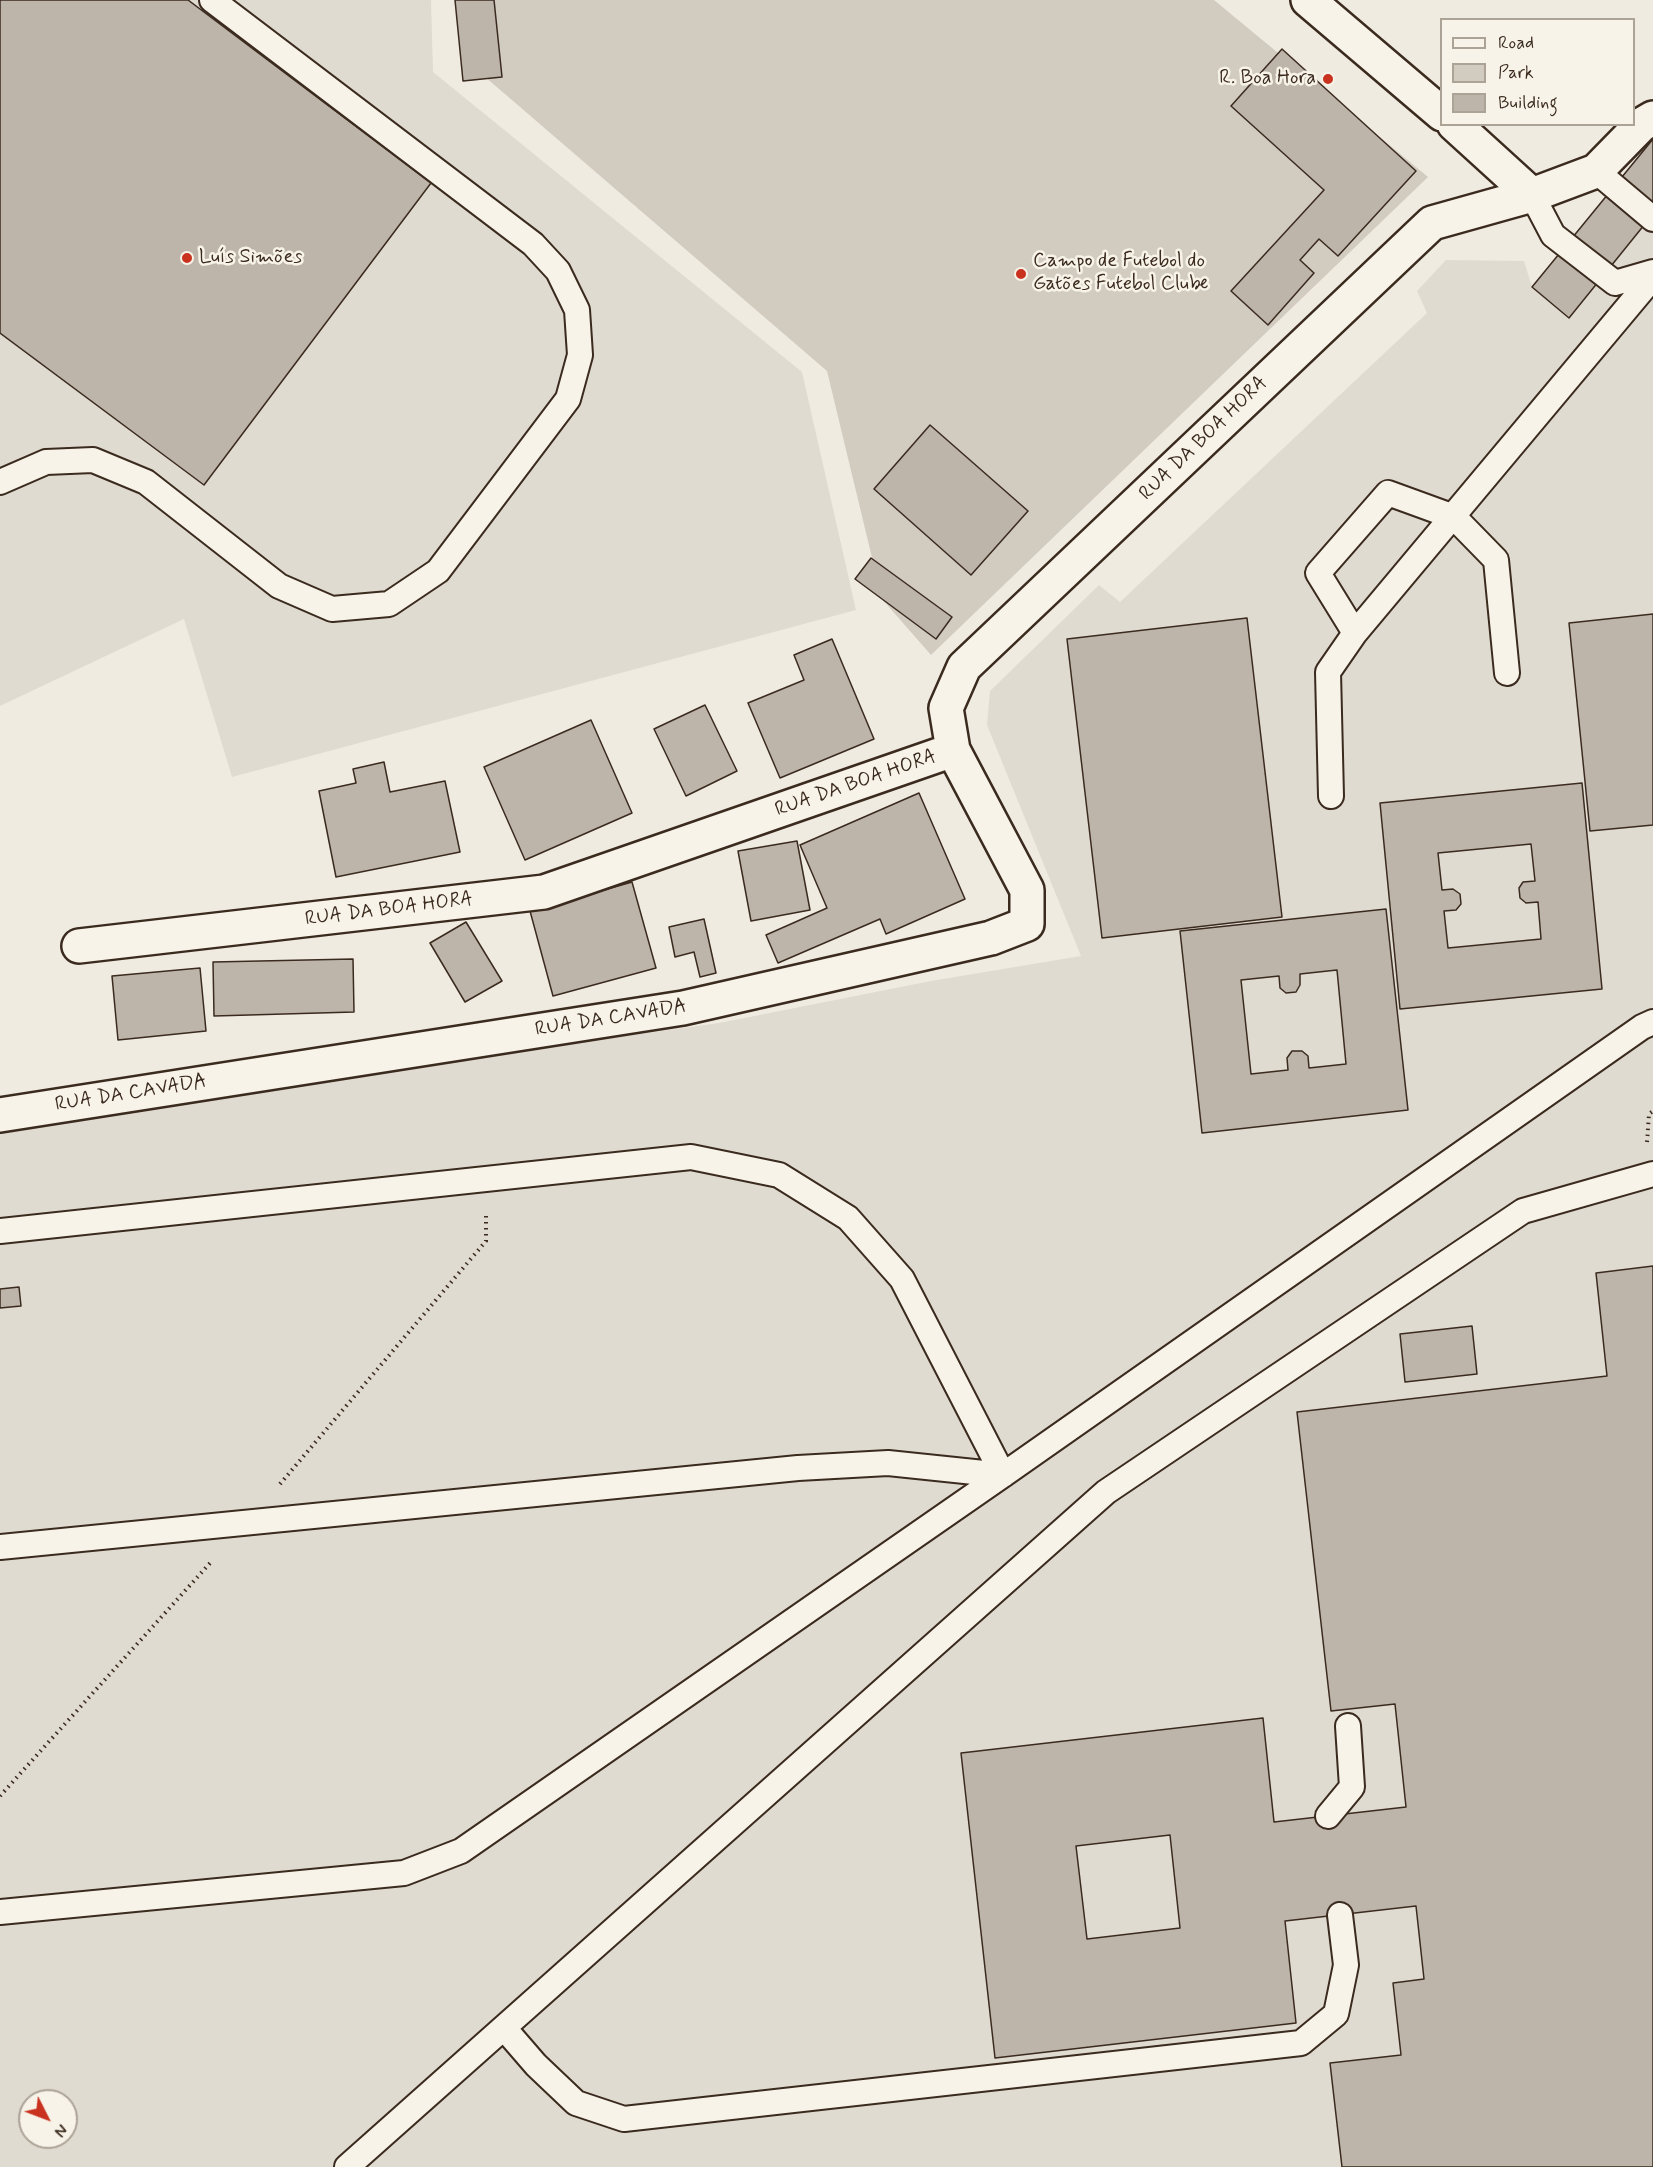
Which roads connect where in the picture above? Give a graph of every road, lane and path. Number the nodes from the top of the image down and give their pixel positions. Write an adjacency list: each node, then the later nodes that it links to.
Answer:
1 (212, 0): 11 (lane)
2 (1308, 0): 3 (street)
3 (1440, 112)
4 (1653, 118): 6 (street, RUA DA BOA HORA)
5 (1456, 126): 7 (street)
6 (1596, 171): 7 (street, RUA DA BOA HORA); 8 (lane)
7 (1532, 195): 9 (lane); 15 (street, RUA DA BOA HORA)
8 (1653, 219)
9 (1653, 272)
10 (1653, 277): 12 (lane)
11 (0, 482)
12 (1454, 517): 13 (lane); 13 (lane); 14 (lane)
13 (1355, 633): 16 (lane)
14 (1507, 674)
15 (953, 750): 17 (street, RUA DA BOA HORA); 19 (street, RUA DA CAVADA)
16 (1332, 795)
17 (79, 946)
18 (1653, 1022): 22 (lane)
19 (0, 1115)
20 (1653, 1174): 28 (lane)
21 (0, 1232): 22 (lane)
22 (1004, 1475): 23 (lane); 26 (lane)
23 (0, 1547)
24 (1348, 1726): 25 (lane)
25 (1328, 1816)
26 (0, 1912)
27 (1340, 1915): 28 (lane)
28 (504, 2028): 29 (lane)
29 (347, 2167)

